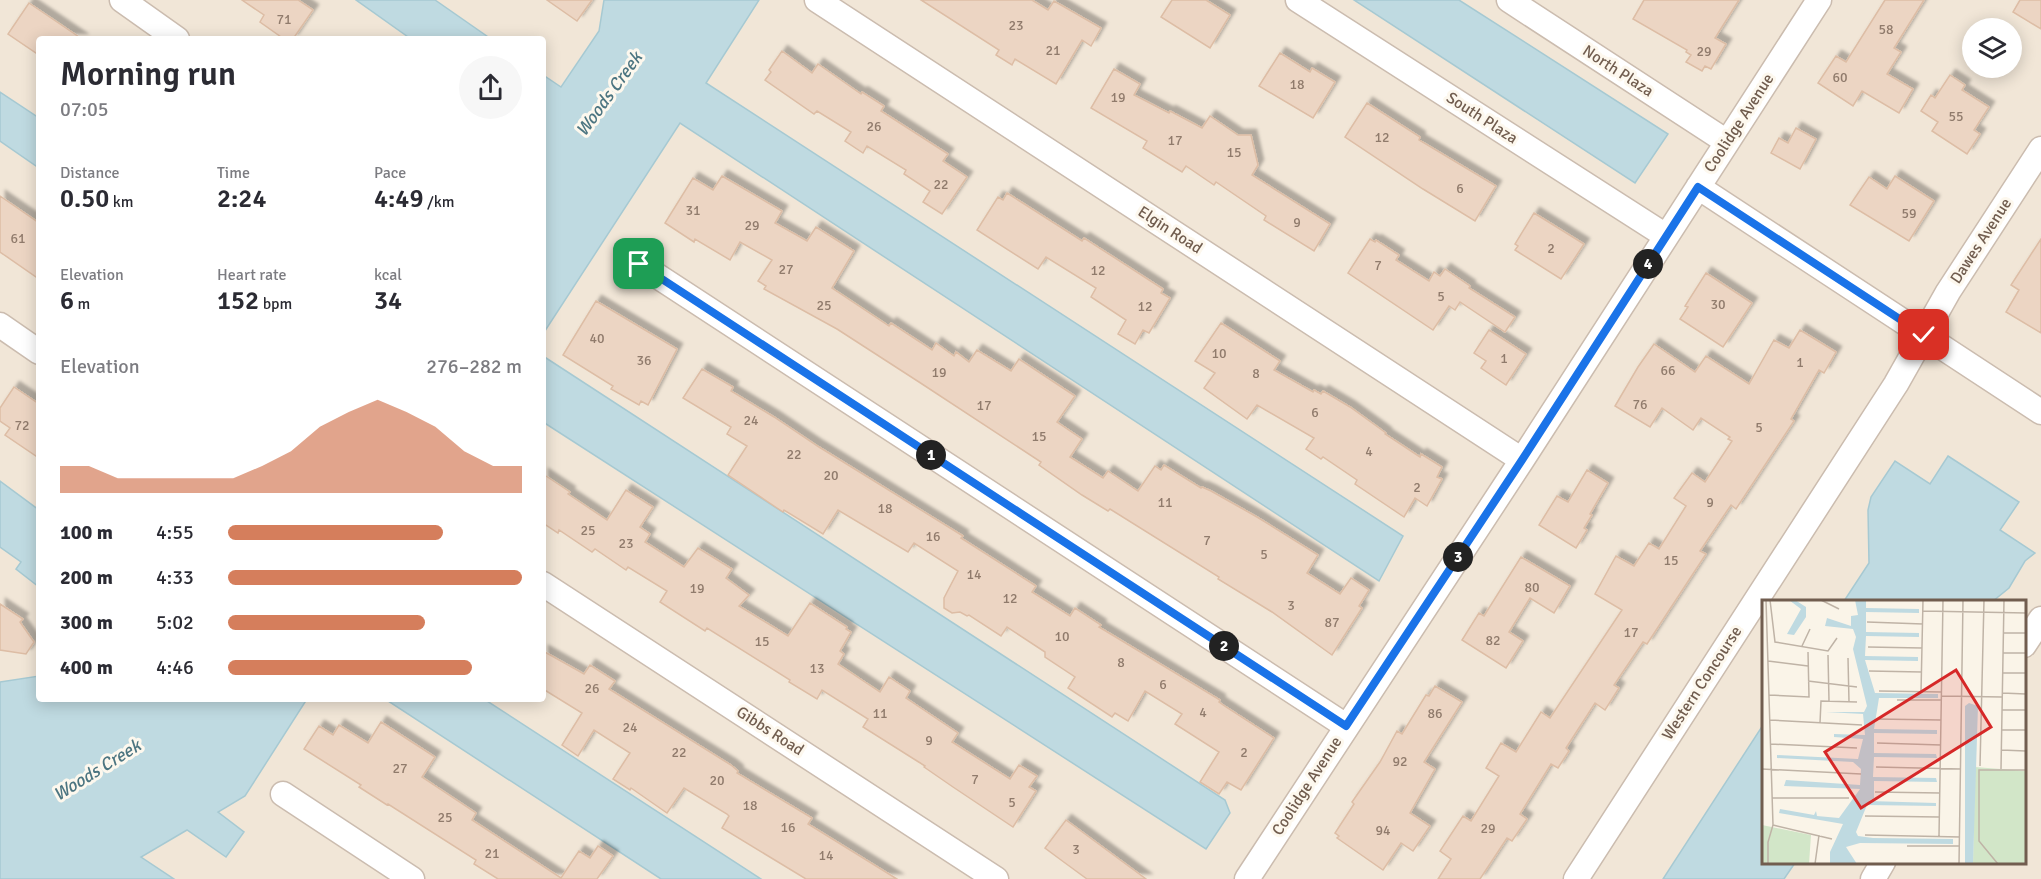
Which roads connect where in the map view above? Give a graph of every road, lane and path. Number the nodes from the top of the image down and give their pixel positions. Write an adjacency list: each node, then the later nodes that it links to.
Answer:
1 (122, 0): 6 (street)
2 (818, 0): 16 (street, Elgin Road)
3 (1298, 0): 10 (street, South Plaza)
4 (1509, 0): 7 (street, North Plaza)
5 (1819, 0): 7 (street, Coolidge Avenue)
6 (173, 36)
7 (1727, 142): 9 (street, Coolidge Avenue)
8 (2041, 149): 13 (street, Dawes Avenue)
9 (1698, 187): 10 (street, Coolidge Avenue); 13 (street)
10 (1666, 236): 16 (street, Coolidge Avenue)
11 (639, 264): 20 (street)
12 (0, 325): 14 (street)
13 (1924, 335): 15 (street); 26 (street, Western Concourse)
14 (36, 350)
15 (2041, 412)
16 (1522, 460): 20 (street, Coolidge Avenue)
17 (546, 586): 24 (street, Gibbs Road)
18 (2041, 619): 19 (street)
19 (2026, 643)
20 (1346, 726): 25 (street, Coolidge Avenue)
21 (283, 794): 23 (street)
22 (1883, 864): 27 (street)
23 (412, 879)
24 (996, 879)
25 (1247, 879)
26 (1576, 879)
27 (1873, 879)

